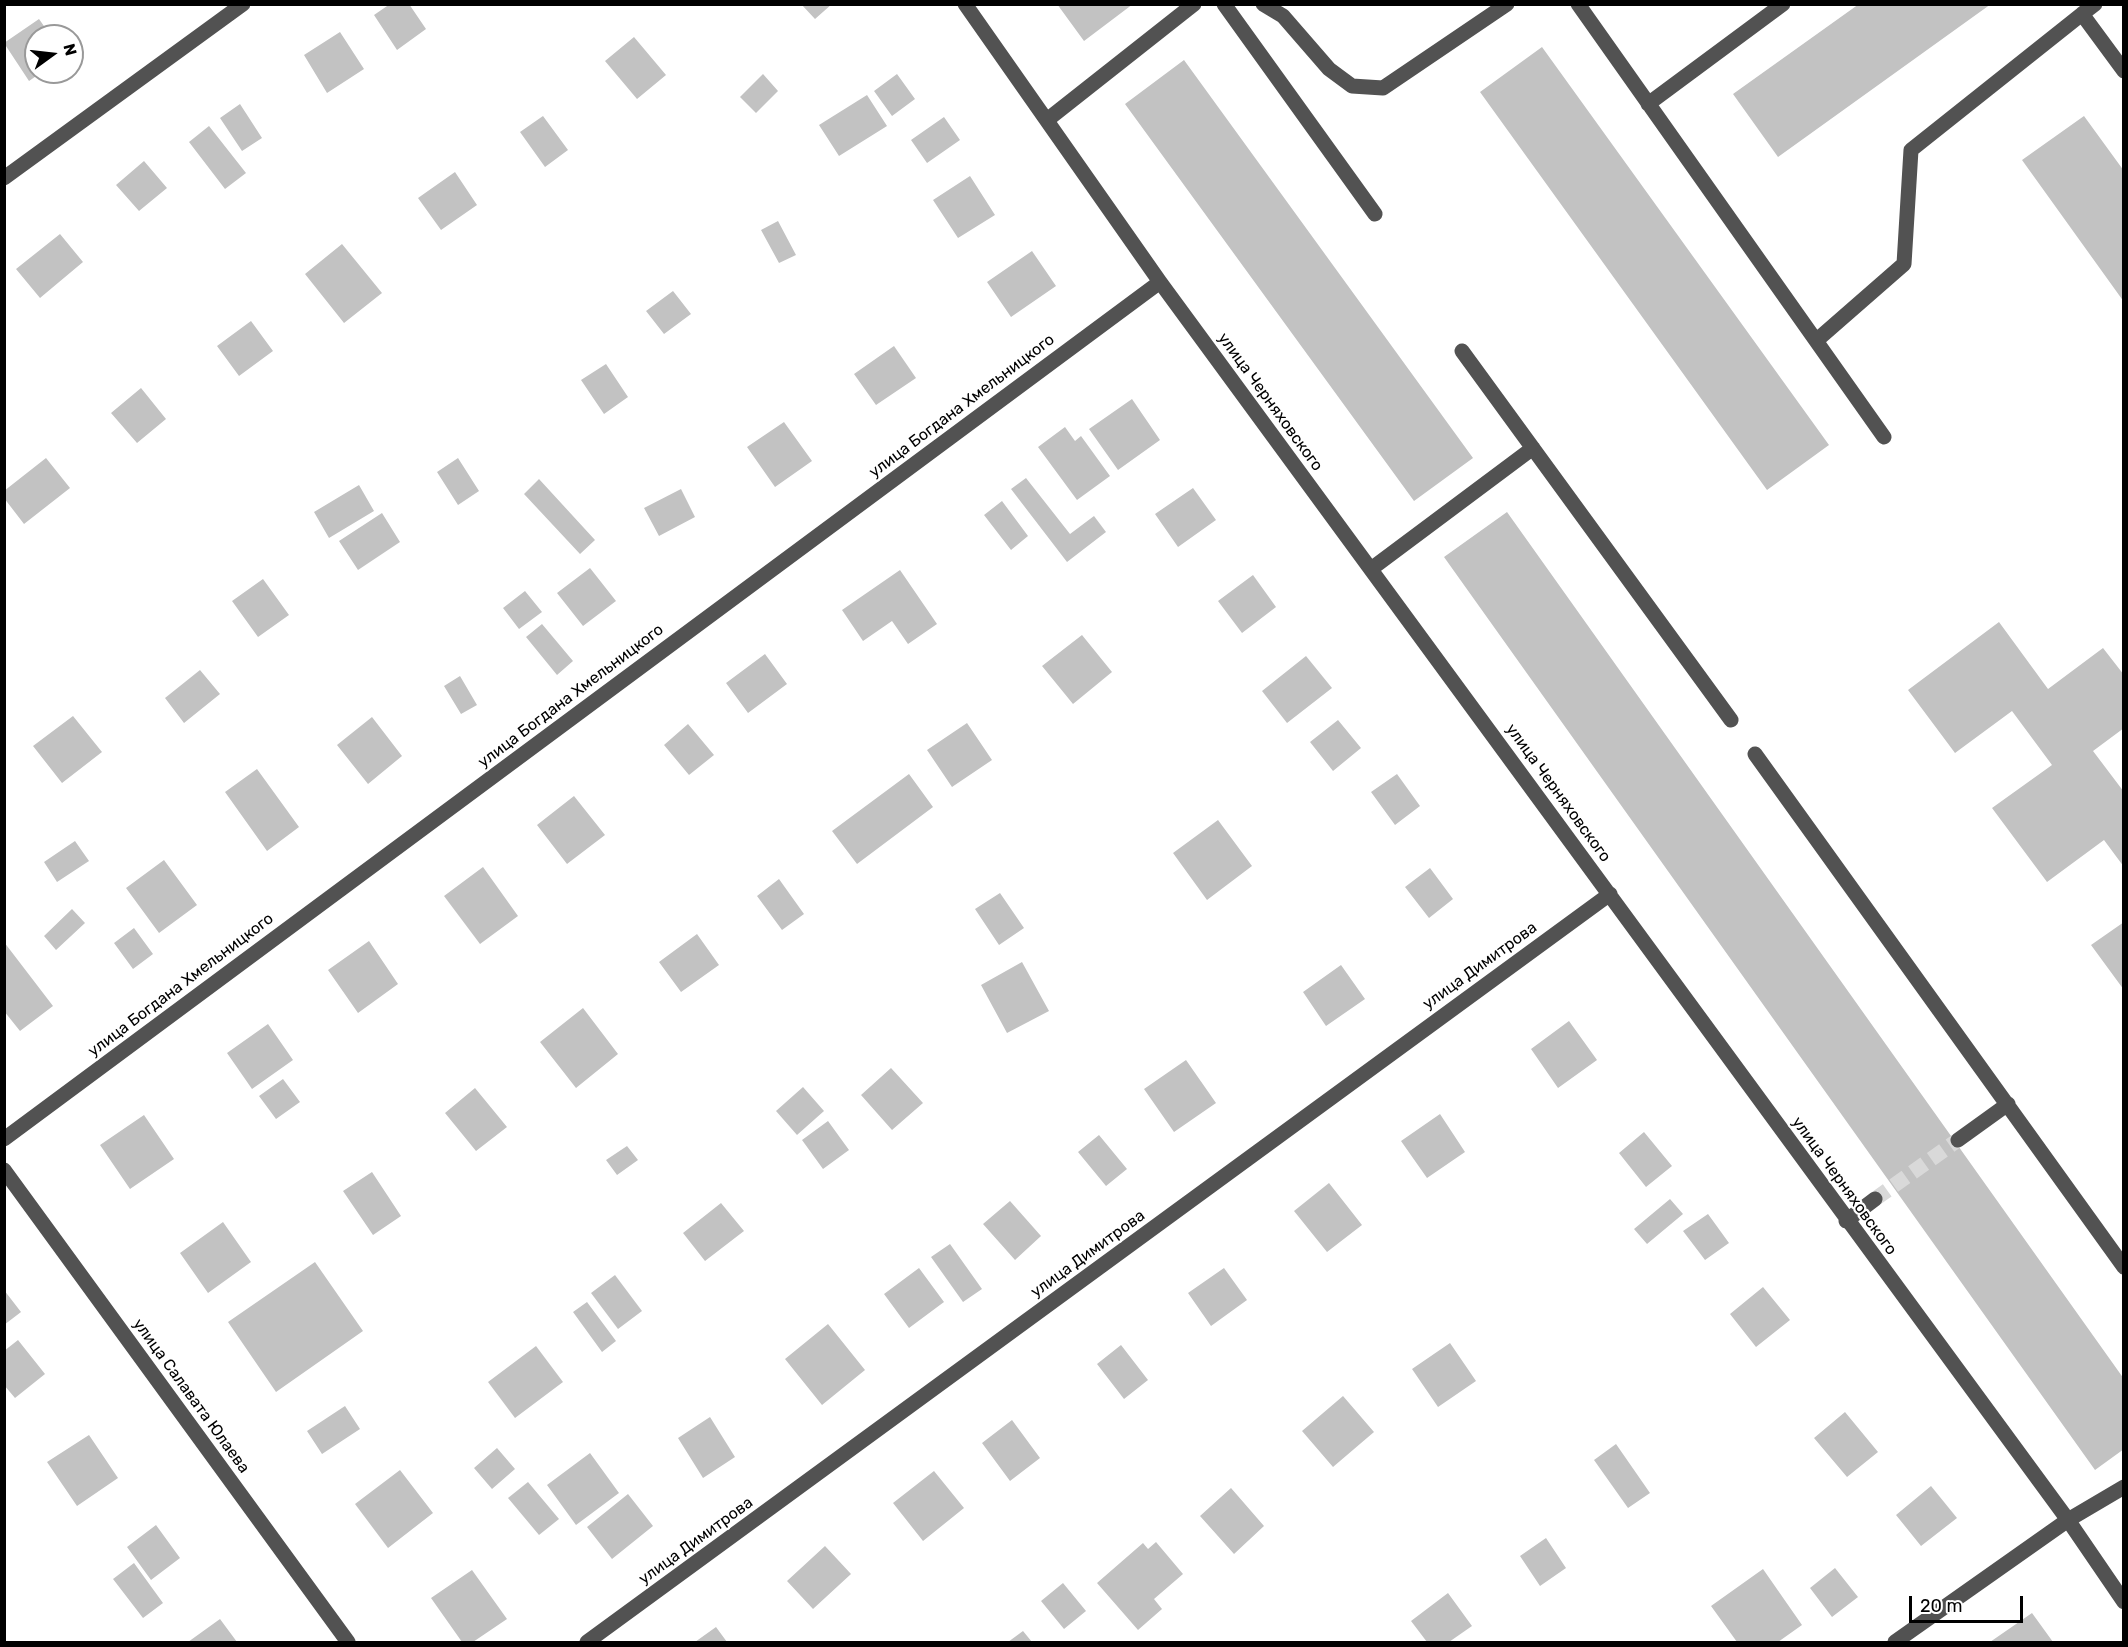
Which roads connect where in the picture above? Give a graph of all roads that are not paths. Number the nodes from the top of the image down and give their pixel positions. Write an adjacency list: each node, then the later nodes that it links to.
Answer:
1 (243, 4): 14 (street)
2 (965, 4): 13 (street, улица Черняховского)
3 (1194, 4): 13 (street)
4 (1224, 4): 15 (street)
5 (1263, 4): 6 (street)
6 (1507, 4)
7 (1578, 4): 12 (street)
8 (1783, 4): 12 (street)
9 (2096, 4): 10 (street)
10 (2082, 14): 11 (street); 17 (street)
11 (2124, 71)
12 (1648, 104): 17 (street)
13 (1047, 120): 16 (street, улица Черняховского)
14 (4, 178)
15 (1375, 214)
16 (1160, 282): 21 (street, улица Черняховского); 26 (street, улица Богдана Хмельницкого)
17 (1817, 340): 19 (street)
18 (1462, 351): 20 (street)
19 (1884, 437)
20 (1533, 448): 21 (street); 22 (street)
21 (1371, 569): 24 (street, улица Черняховского)
22 (1731, 720)
23 (1755, 754): 25 (street)
24 (1610, 894): 30 (street, улица Черняховского); 36 (street, улица Димитрова)
25 (2008, 1104): 27 (street); 31 (street)
26 (4, 1139)
27 (1958, 1140)
28 (4, 1170): 35 (street, улица Салавата Юлаева)
29 (1875, 1199): 30 (street)
30 (1846, 1221): 33 (street, улица Черняховского)
31 (2124, 1267)
32 (2124, 1486): 33 (street)
33 (2068, 1520): 34 (street, улица Черняховского); 37 (street)
34 (2124, 1602)
35 (348, 1642)
36 (587, 1642)
37 (1895, 1642)

